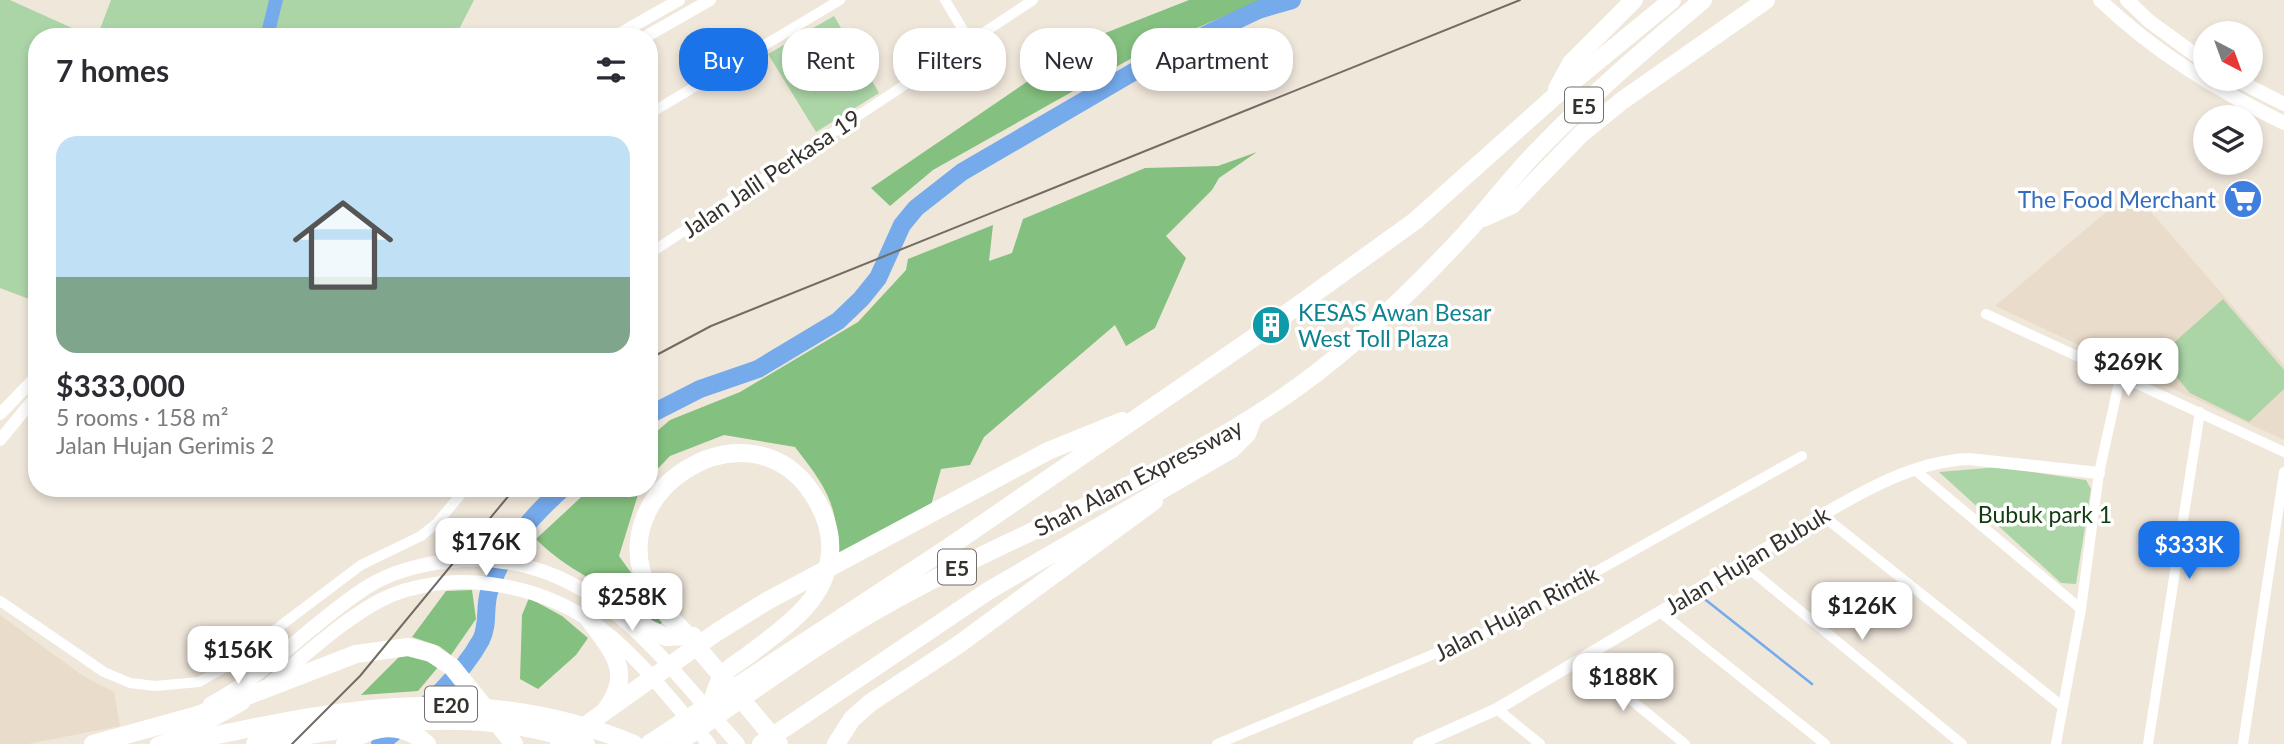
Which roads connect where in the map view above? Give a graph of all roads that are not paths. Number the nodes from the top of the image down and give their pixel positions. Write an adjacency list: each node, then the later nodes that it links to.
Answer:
1 (679, 0): 12 (street)
2 (710, 0): 15 (street)
3 (840, 0): 21 (street)
4 (945, 0): 13 (street)
5 (1033, 0): 14 (street, Jalan Jalil Perkasa 19)
6 (1634, 0): 19 (highway)
7 (1672, 0): 19 (highway, E5)
8 (1703, 0): 23 (highway, Shah Alam Expressway / E5)
9 (1766, 0): 23 (highway)
10 (2100, 0): 22 (main road)
11 (2127, 0): 16 (main road)
12 (630, 28)
13 (962, 28)
14 (988, 28)
15 (658, 30)
16 (2193, 53)
17 (893, 91): 24 (street, Jalan Jalil Perkasa 19)
18 (2259, 91): 20 (main road)
19 (1554, 97): 26 (highway, E5)
20 (2284, 104)
21 (658, 109)
22 (2284, 124)
23 (1476, 221): 34 (highway, Shah Alam Expressway / E5)
24 (658, 248)
25 (1986, 314): 28 (street)
26 (1279, 319)
27 (1262, 332): 31 (highway, Shah Alam Expressway / E5)
28 (2120, 378): 32 (street); 40 (street)
29 (28, 385): 33 (street)
30 (28, 406): 35 (street)
31 (1154, 408): 52 (highway); 60 (highway, Shah Alam Expressway / E5)
32 (2200, 412): 36 (street); 90 (street)
33 (0, 414)
34 (1253, 418): 41 (highway); 78 (highway, Shah Alam Expressway / E5)
35 (0, 440)
36 (2284, 452)
37 (1802, 456): 83 (street, Jalan Hujan Rintik)
38 (1915, 470): 40 (street, Jalan Hujan Bubuk); 45 (street, Jalan Hujan Bubuk); 48 (street)
39 (2284, 472): 91 (street)
40 (2099, 473): 48 (street)
41 (1163, 488): 66 (highway); 82 (highway)
42 (658, 494): 56 (highway)
43 (460, 497): 47 (street)
44 (655, 497): 57 (highway)
45 (1822, 515): 46 (street, Jalan Hujan Bubuk); 61 (street)
46 (1742, 563): 49 (street, Jalan Hujan Bubuk); 88 (street)
47 (0, 601)
48 (2081, 609): 61 (street)
49 (1660, 612): 53 (street, Jalan Hujan Bubuk); 87 (street)
50 (619, 614): 52 (highway); 54 (main road); 64 (main road)
51 (587, 616): 59 (main road); 63 (highway); 65 (main road)
52 (717, 632): 54 (highway)
53 (1581, 659): 62 (street, Jalan Hujan Bubuk); 86 (street)
54 (671, 670): 59 (highway); 80 (main road)
55 (723, 674): 60 (highway)
56 (723, 674)
57 (723, 674)
58 (723, 674): 66 (highway)
59 (656, 681): 63 (highway); 79 (main road)
60 (712, 701): 77 (highway, Shah Alam Expressway / E5)
61 (2062, 706): 89 (street)
62 (1497, 709): 84 (street, Jalan Hujan Bubuk); 85 (street)
63 (603, 714): 74 (highway)
64 (189, 715): 65 (street); 67 (main road)
65 (193, 737): 68 (main road)
66 (780, 738): 81 (highway)
67 (99, 744): 73 (highway)
68 (157, 744)
69 (176, 744): 76 (highway, E20)
70 (255, 744): 75 (highway, E20)
71 (345, 744): 72 (highway)
72 (427, 744)
73 (514, 744)
74 (559, 744)
75 (586, 744)
76 (634, 744)
77 (649, 744)
78 (676, 744)
79 (709, 744)
80 (738, 744)
81 (761, 744)
82 (836, 744)
83 (1217, 744)
84 (1419, 744)
85 (1540, 744)
86 (1685, 744)
87 (1825, 744)
88 (1962, 744)
89 (2056, 744)
90 (2148, 744)
91 (2243, 744)

